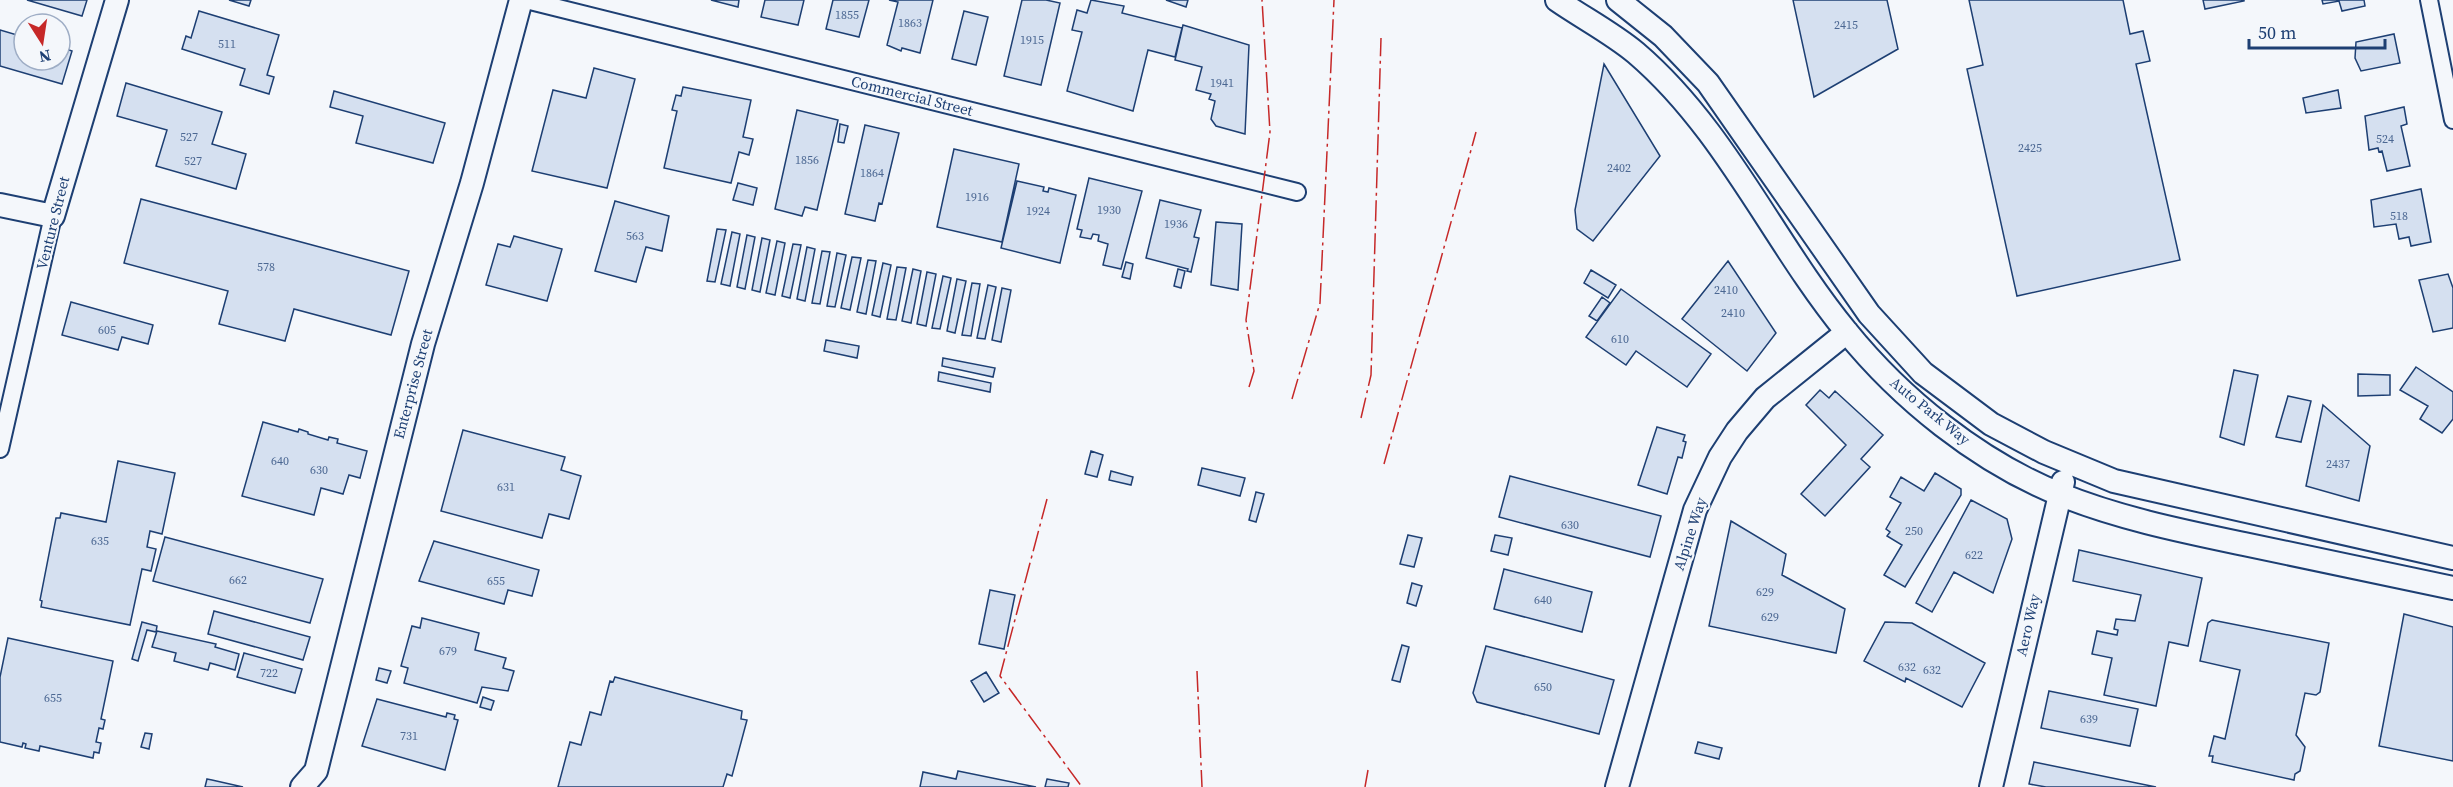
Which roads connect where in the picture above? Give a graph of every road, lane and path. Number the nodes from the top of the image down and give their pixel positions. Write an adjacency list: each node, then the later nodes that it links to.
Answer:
1 (117, 0): 10 (main road, Venture Street)
2 (521, 0): 17 (main road, Enterprise Street)
3 (526, 0): 8 (street, Commercial Street)
4 (1557, 0): 11 (main road, Auto Park Way)
5 (1618, 0): 13 (main road, Auto Park Way)
6 (2429, 0): 7 (street)
7 (2453, 120)
8 (1297, 192)
9 (0, 205): 10 (main road)
10 (53, 216): 12 (street, Venture Street)
11 (1846, 332): 14 (main road, Auto Park Way); 18 (main road, Alpine Way)
12 (0, 449)
13 (2069, 463): 14 (main road, Aero Way); 15 (main road, Auto Park Way)
14 (2058, 494): 16 (main road, Auto Park Way); 19 (main road, Aero Way)
15 (2453, 558)
16 (2453, 588)
17 (313, 782)
18 (1617, 787)
19 (1991, 787)

